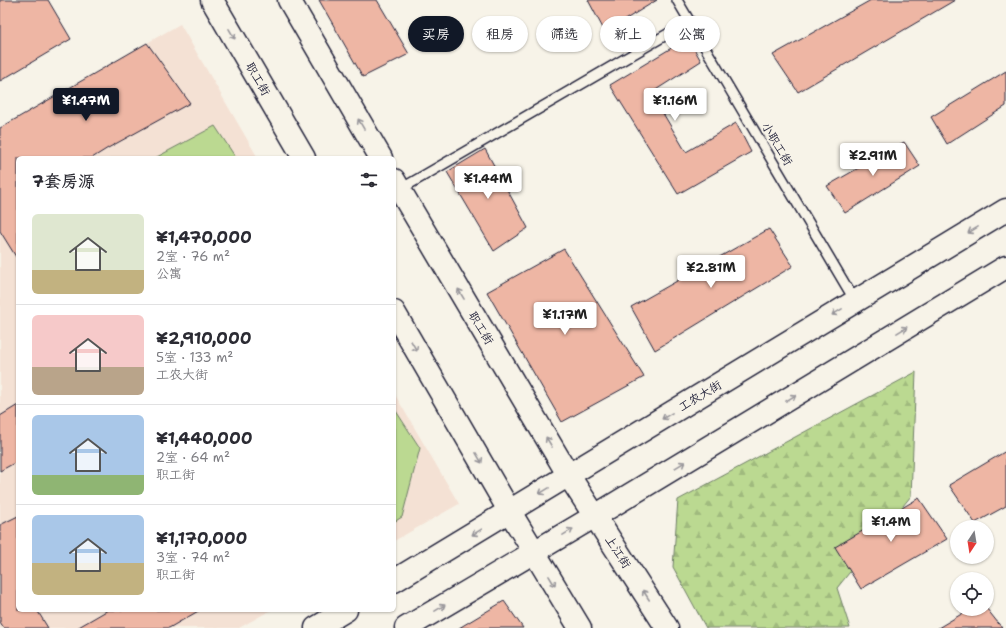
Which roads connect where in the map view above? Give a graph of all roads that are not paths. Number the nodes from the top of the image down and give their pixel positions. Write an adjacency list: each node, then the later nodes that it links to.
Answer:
1 (212, 0): 7 (main road, 职工街, one-way to 7)
2 (289, 0): 8 (main road, one-way to 2)
3 (677, 0): 4 (lane, 小职工街)
4 (687, 16)
5 (664, 36): 9 (lane)
6 (708, 52): 12 (lane, 小职工街)
7 (303, 156)
8 (380, 156)
9 (397, 185): 14 (main road, 职工街, one-way to 9)
10 (1006, 210): 12 (main road, 工农大街, one-way to 12)
11 (1006, 268): 16 (main road, one-way to 11)
12 (855, 300): 14 (main road, 工农大街, one-way to 14)
13 (396, 315): 15 (main road, one-way to 15)
14 (569, 476): 15 (main road, 工农大街, one-way to 15); 16 (main road, 上江街)
15 (510, 512): 17 (main road); 18 (main road, 工农大街, one-way to 18)
16 (595, 516): 17 (main road, one-way to 16); 23 (main road, 上江街, one-way to 16)
17 (535, 552): 21 (main road, one-way to 17); 22 (main road, one-way to 22)
18 (396, 580)
19 (343, 612): 20 (main road)
20 (316, 628)
21 (406, 628)
22 (580, 628)
23 (667, 628)

